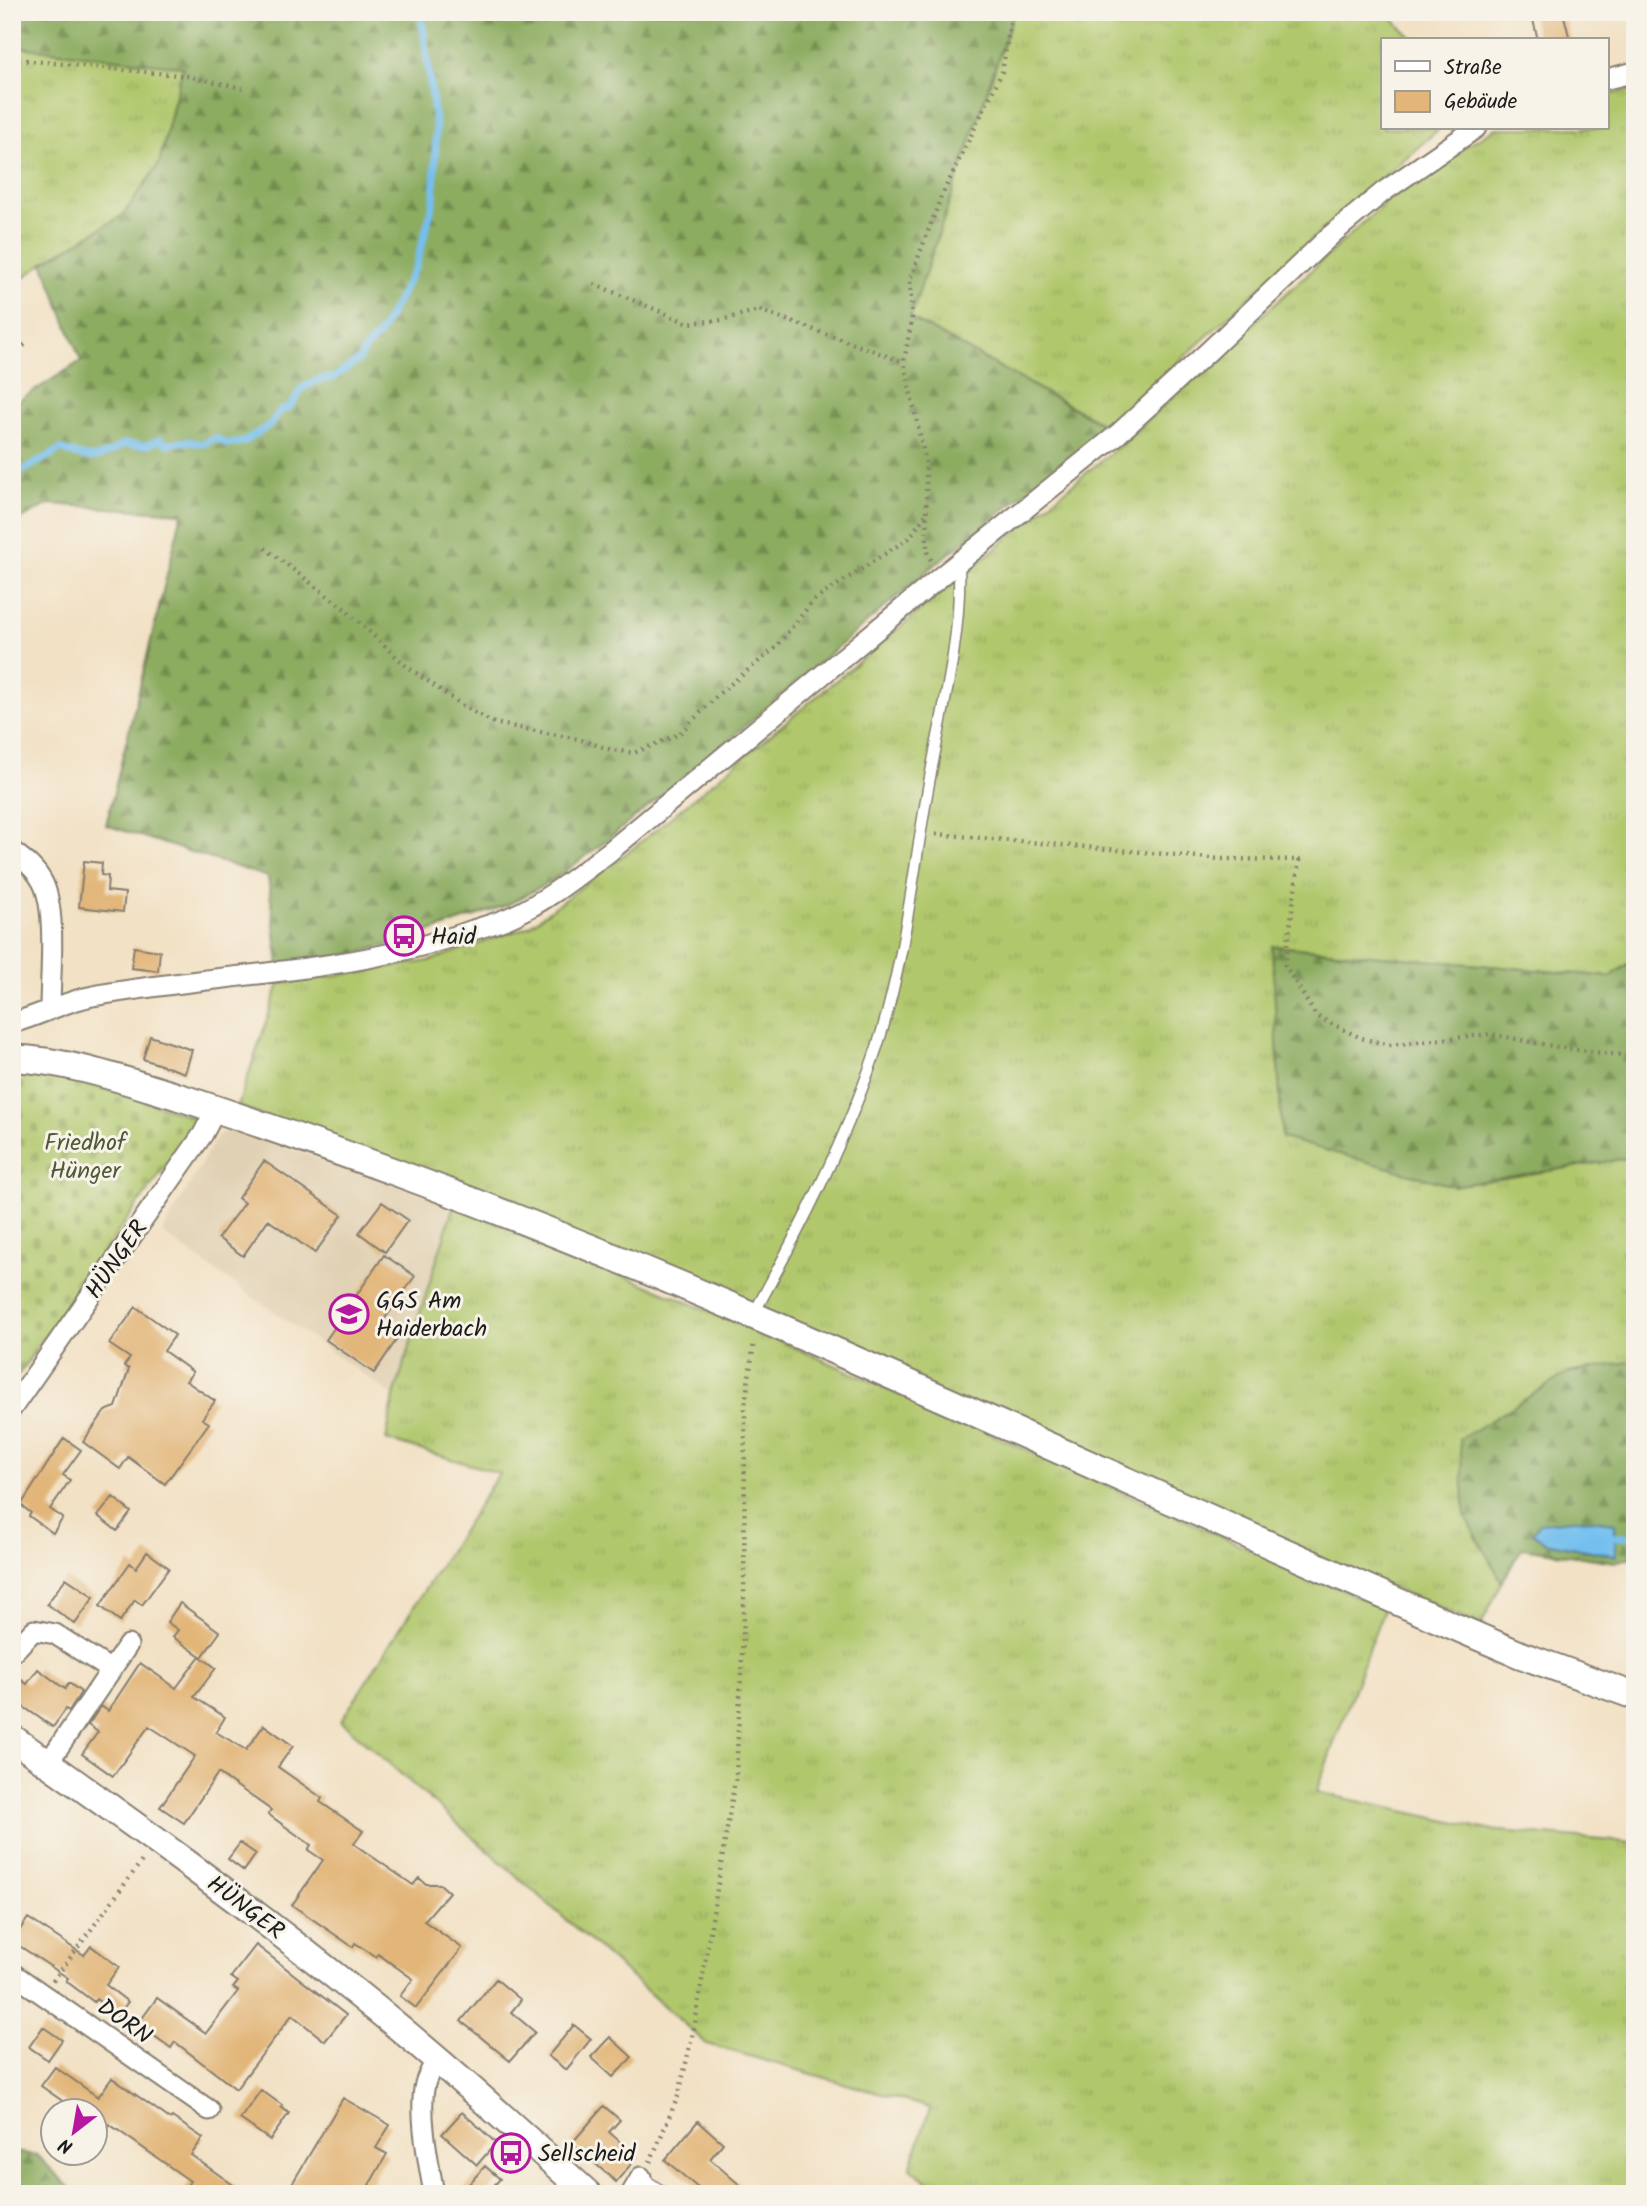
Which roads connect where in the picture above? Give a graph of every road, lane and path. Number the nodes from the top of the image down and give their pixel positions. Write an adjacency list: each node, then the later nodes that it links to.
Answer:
1 (1004, 12): 3 (path)
2 (1012, 12): 3 (path)
3 (1010, 19): 12 (path)
4 (12, 59): 7 (path)
5 (1635, 72): 6 (street)
6 (1608, 79)
7 (246, 89)
8 (1473, 130): 15 (street)
9 (594, 284): 12 (path)
10 (26, 344): 11 (path)
11 (12, 354)
12 (904, 362): 13 (path)
13 (927, 513): 14 (path); 16 (path)
14 (265, 548)
15 (959, 563): 16 (street); 17 (lane)
16 (939, 578): 19 (street)
17 (920, 832): 21 (path); 24 (lane)
18 (12, 851): 19 (street)
19 (50, 1009): 20 (street)
20 (12, 1023)
21 (1635, 1057)
22 (12, 1058): 23 (street)
23 (216, 1109): 24 (street); 25 (street, HÜNGER)
24 (752, 1315): 29 (street); 37 (path)
25 (12, 1408)
26 (128, 1645): 28 (street)
27 (14, 1651): 28 (street)
28 (111, 1670): 31 (street)
29 (1635, 1696)
30 (12, 1738): 31 (street, HÜNGER)
31 (48, 1763): 32 (street, HÜNGER)
32 (157, 1841): 34 (path); 35 (street, HÜNGER)
33 (12, 1972): 36 (street, DORN)
34 (57, 1976)
35 (437, 2060): 38 (street); 39 (street, HÜNGER)
36 (209, 2110)
37 (636, 2186): 40 (lane)
38 (434, 2194)
39 (588, 2194)
40 (666, 2194)

